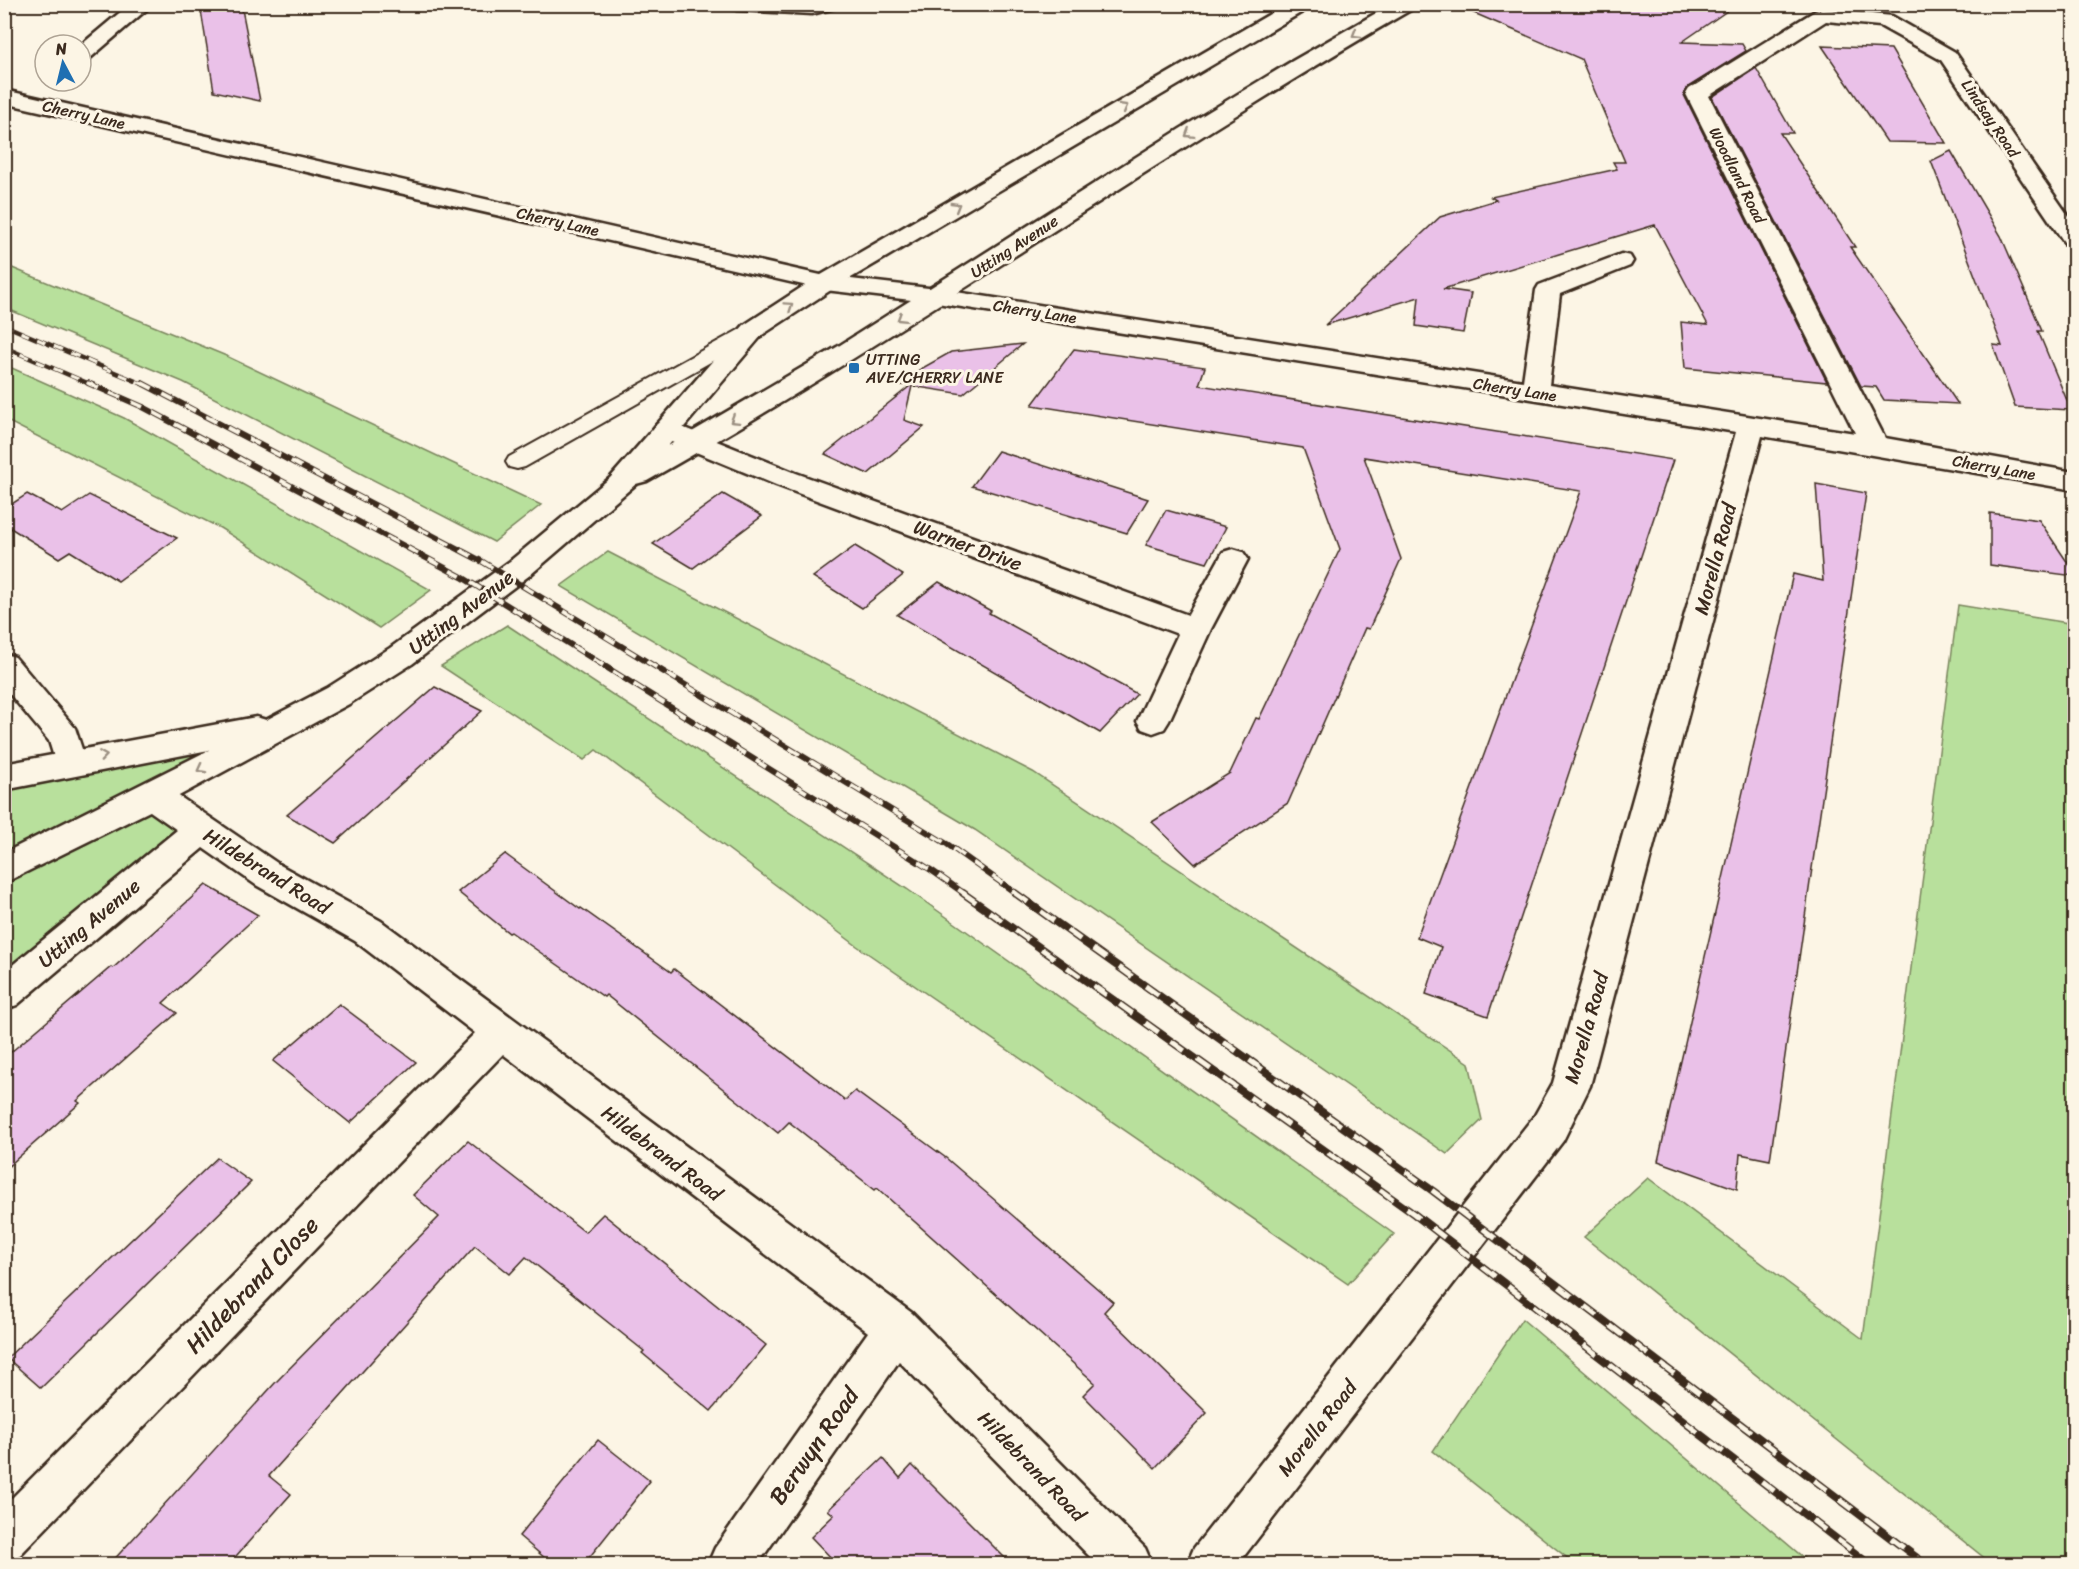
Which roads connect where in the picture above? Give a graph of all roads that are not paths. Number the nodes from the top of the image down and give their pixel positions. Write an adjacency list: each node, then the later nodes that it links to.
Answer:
1 (143, 4): 7 (street)
2 (737, 4): 3 (street)
3 (828, 4)
4 (1302, 4): 11 (street, Utting Avenue, one-way to 4)
5 (1407, 4): 12 (street, Utting Avenue, one-way to 12)
6 (1885, 20): 9 (street, Lindsay Road); 18 (street, Woodland Road)
7 (93, 46)
8 (25, 95): 11 (street, Cherry Lane)
9 (2074, 240)
10 (1621, 261): 14 (street)
11 (825, 283): 12 (street, Cherry Lane); 13 (street, Utting Avenue, one-way to 11)
12 (937, 296): 14 (street, Cherry Lane); 17 (street, Utting Avenue, one-way to 17)
13 (753, 330): 16 (street, Utting Avenue); 19 (lane)
14 (1535, 392): 15 (street, Cherry Lane)
15 (1751, 427): 18 (street, Cherry Lane); 39 (street, Morella Road)
16 (667, 430): 17 (street, Warner Drive); 21 (street, Utting Avenue)
17 (697, 443): 21 (street, Utting Avenue); 23 (street, Warner Drive)
18 (1875, 445): 20 (street, Cherry Lane)
19 (517, 462)
20 (2074, 481)
21 (620, 485): 26 (street, Utting Avenue)
22 (1233, 559): 23 (street)
23 (1196, 629): 25 (street)
24 (4, 665): 28 (street)
25 (1153, 721)
26 (290, 722): 27 (street, Utting Avenue); 30 (street, Utting Avenue, one-way to 30)
27 (138, 751): 28 (street, Utting Avenue, one-way to 27); 30 (street)
28 (70, 761): 29 (street, Utting Avenue)
29 (4, 777)
30 (152, 795): 31 (street, Hildebrand Road); 32 (street, Utting Avenue)
31 (201, 830): 33 (street, Utting Avenue); 34 (street, Hildebrand Road)
32 (4, 869)
33 (4, 994)
34 (500, 1032): 35 (street, Hildebrand Road); 36 (street, Hildebrand Close)
35 (897, 1328): 37 (street, Berwyn Road); 38 (street, Hildebrand Road)
36 (4, 1539)
37 (731, 1564)
38 (1129, 1564)
39 (1210, 1564)

